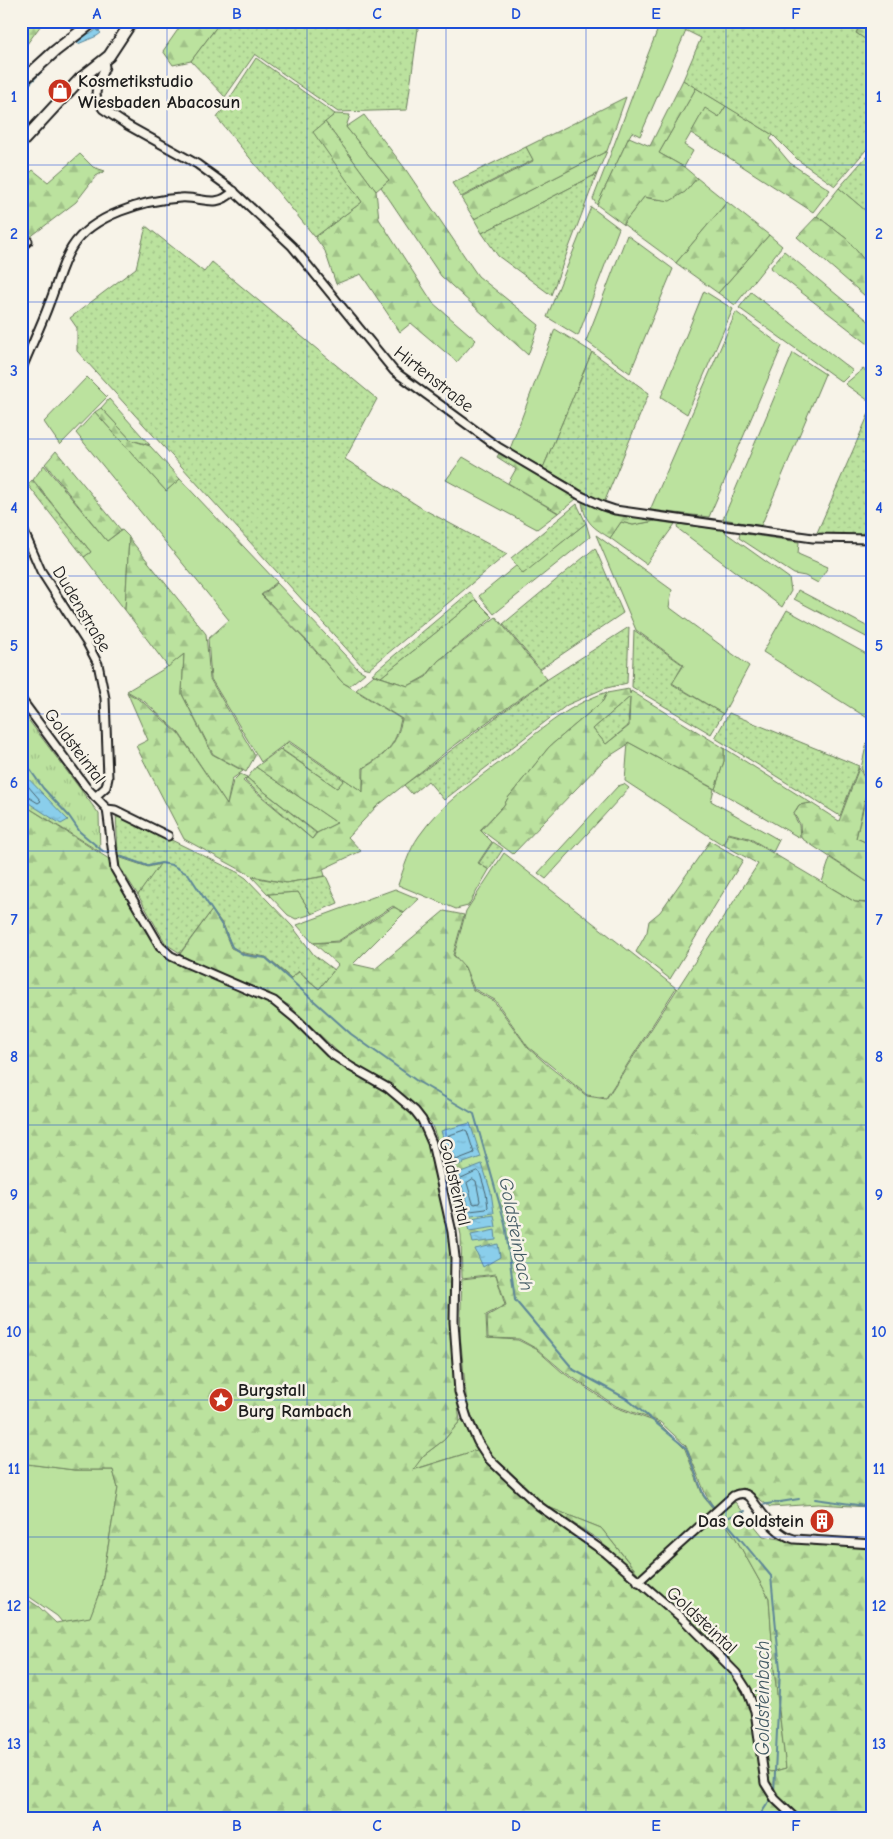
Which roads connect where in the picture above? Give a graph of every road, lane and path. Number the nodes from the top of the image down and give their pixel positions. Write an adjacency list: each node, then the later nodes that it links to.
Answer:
1 (94, 21): 4 (main road)
2 (132, 21): 3 (main road)
3 (104, 61): 5 (main road); 6 (street, Hirtenstraße)
4 (21, 82)
5 (21, 143)
6 (234, 191): 9 (street); 11 (street, Hirtenstraße)
7 (28, 241): 8 (street)
8 (21, 247)
9 (21, 371)
10 (21, 525): 13 (street, Dudenstraße)
11 (872, 539)
12 (21, 700): 13 (street, Goldsteintal)
13 (95, 797): 14 (street, Goldsteintal)
14 (107, 809): 15 (street, Goldsteintal); 17 (street, Goldsteintal)
15 (168, 836)
16 (872, 1544): 17 (street, Goldsteintal)
17 (638, 1582): 18 (street, Goldsteintal)
18 (795, 1818)

